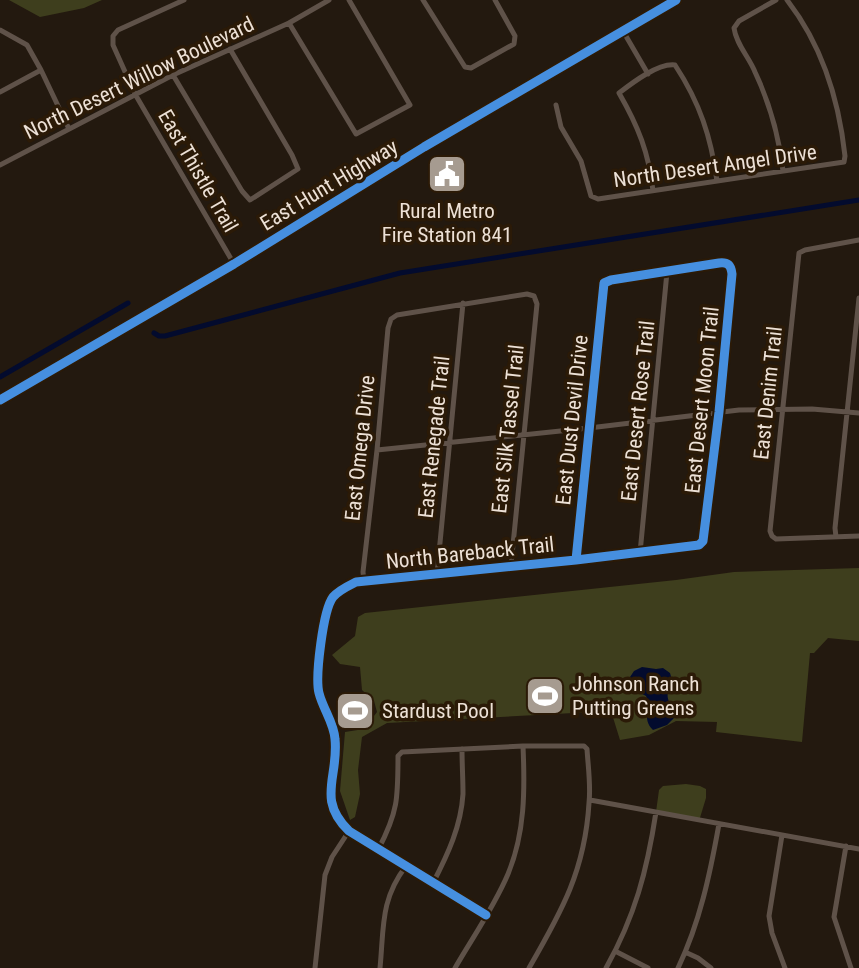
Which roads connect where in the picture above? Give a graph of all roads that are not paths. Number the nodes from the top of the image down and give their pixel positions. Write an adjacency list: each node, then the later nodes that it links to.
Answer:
1 (184, 0): 17 (street, East Thistle Trail)
2 (329, 0): 9 (street, North Desert Willow Boulevard)
3 (349, 0): 9 (street)
4 (423, 0): 5 (street)
5 (495, 0)
6 (676, 0): 11 (main road, East Hunt Highway)
7 (776, 0): 21 (street)
8 (787, 0): 21 (street, North Desert Angel Drive)
9 (289, 23): 12 (street, North Desert Willow Boulevard)
10 (0, 30): 13 (street)
11 (623, 31): 14 (street); 25 (main road, East Hunt Highway)
12 (230, 49): 15 (street, North Desert Willow Boulevard); 15 (street)
13 (41, 70): 16 (street); 19 (street)
14 (648, 74): 22 (street); 23 (street)
15 (173, 75): 17 (street, North Desert Willow Boulevard)
16 (0, 92)
17 (135, 94): 19 (street, North Desert Willow Boulevard); 25 (street, East Thistle Trail)
18 (556, 105): 23 (street, North Desert Angel Drive)
19 (69, 129): 20 (street, North Desert Willow Boulevard)
20 (0, 165)
21 (783, 171): 22 (street, North Desert Angel Drive)
22 (717, 181): 23 (street, North Desert Angel Drive)
23 (653, 191)
24 (859, 240): 30 (street, East Denim Trail)
25 (234, 264): 29 (main road, East Hunt Highway)
26 (667, 272): 31 (street, East Desert Moon Trail); 34 (street, East Desert Rose Trail); 35 (street, East Dust Devil Drive)
27 (859, 298): 32 (street)
28 (463, 303): 36 (street, East Silk Tassel Trail); 37 (street, East Renegade Trail); 38 (street, East Omega Drive)
29 (0, 400)
30 (782, 410): 31 (street); 32 (street); 40 (street, East Denim Trail)
31 (719, 412): 34 (street); 41 (street, East Desert Moon Trail)
32 (847, 412): 33 (street); 40 (street)
33 (859, 413)
34 (653, 420): 35 (street); 42 (street, East Desert Rose Trail)
35 (589, 428): 36 (street); 43 (street, East Dust Devil Drive)
36 (523, 435): 37 (street); 44 (street, East Silk Tassel Trail)
37 (450, 442): 38 (street); 45 (street, East Renegade Trail)
38 (377, 450): 46 (street, East Omega Drive)
39 (859, 536): 40 (street)
40 (836, 537)
41 (704, 541): 42 (street, North Bareback Trail)
42 (640, 552): 43 (street, North Bareback Trail)
43 (576, 560): 44 (street, North Bareback Trail)
44 (511, 565): 45 (street, North Bareback Trail)
45 (437, 574): 46 (street, North Bareback Trail)
46 (365, 581): 52 (street, North Bareback Trail)
47 (523, 746): 48 (street); 49 (street); 59 (street)
48 (462, 749): 56 (street); 58 (street)
49 (590, 800): 50 (street); 65 (street)
50 (656, 812): 51 (street); 60 (street)
51 (719, 824): 53 (street); 61 (street)
52 (349, 831): 56 (street); 62 (street)
53 (782, 835): 54 (street); 70 (street)
54 (846, 846): 55 (street); 71 (street)
55 (859, 849)
56 (378, 850): 57 (street)
57 (406, 866): 58 (street); 63 (street)
58 (433, 883): 59 (street)
59 (486, 915): 64 (street)
60 (615, 951): 66 (street); 67 (street)
61 (685, 952): 68 (street); 69 (street)
62 (315, 968)
63 (380, 968)
64 (455, 968)
65 (530, 968)
66 (606, 968)
67 (648, 968)
68 (678, 968)
69 (711, 968)
70 (785, 968)
71 (851, 968)

